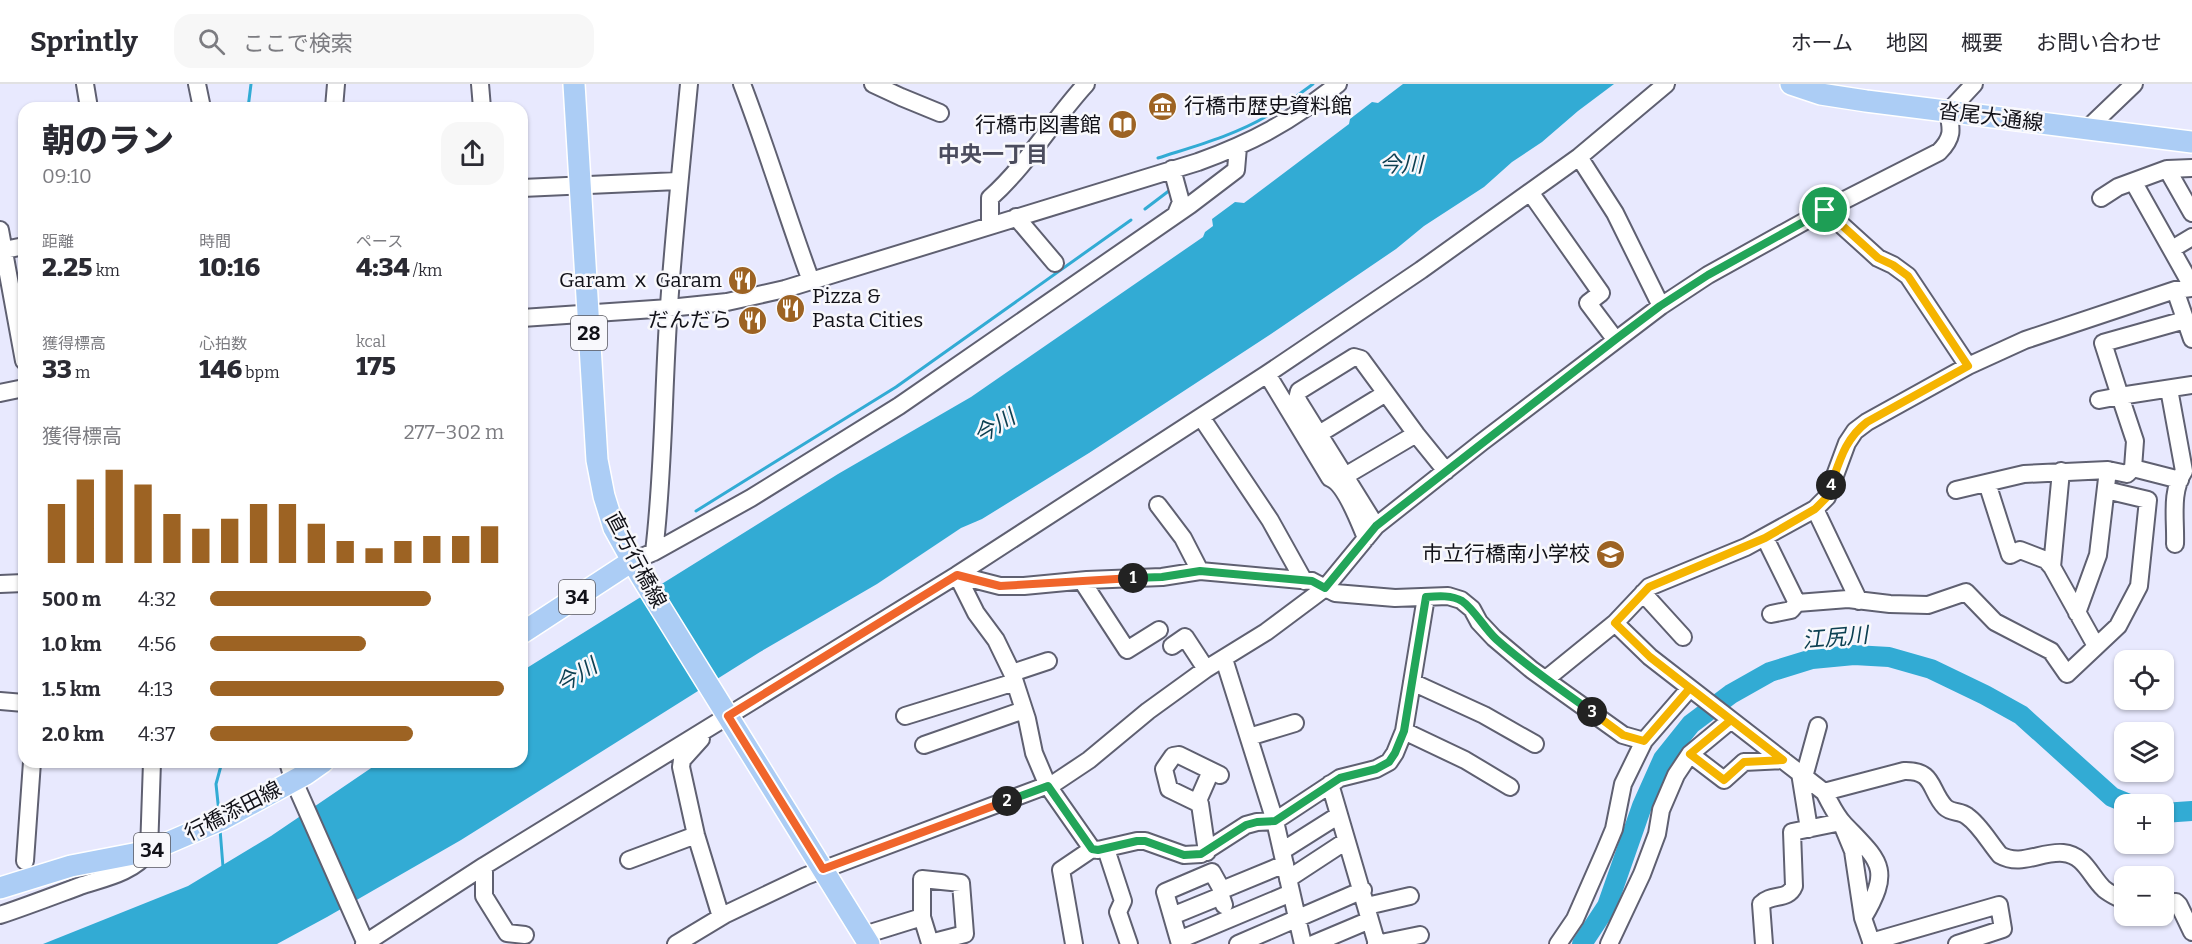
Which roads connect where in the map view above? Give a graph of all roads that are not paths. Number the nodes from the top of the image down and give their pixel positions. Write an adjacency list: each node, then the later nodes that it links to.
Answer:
1 (85, 84): 15 (street)
2 (197, 84): 16 (street)
3 (336, 84): 17 (street)
4 (480, 84): 18 (street)
5 (574, 84): 30 (main road, 直方行橋線 / 28)
6 (689, 84): 28 (street)
7 (742, 84): 45 (street)
8 (873, 84): 20 (street)
9 (1086, 84): 38 (street)
10 (1338, 84): 23 (street)
11 (1666, 84): 24 (street)
12 (1791, 84): 19 (main road, 沓尾大通線)
13 (1974, 84): 19 (street)
14 (2134, 84): 21 (street)
15 (88, 102)
16 (201, 102)
17 (334, 102)
18 (482, 102)
19 (1948, 112): 21 (main road, 沓尾大通線); 34 (street)
20 (940, 113)
21 (2087, 129): 22 (main road, 沓尾大通線)
22 (2192, 142)
23 (1238, 147): 26 (street); 36 (street)
24 (1579, 157): 32 (street); 47 (street)
25 (2192, 168): 27 (street)
26 (1172, 169): 36 (street); 37 (street)
27 (2167, 169): 29 (street); 35 (street)
28 (678, 181): 30 (street); 48 (street)
29 (2134, 183): 33 (street); 42 (street)
30 (580, 184): 31 (street); 49 (main road, 直方行橋線 / 28)
31 (528, 188)
32 (1530, 192): 53 (street); 56 (street)
33 (2101, 198)
34 (1825, 210): 47 (street); 55 (street)
35 (2192, 213)
36 (1176, 214): 81 (street)
37 (1016, 217): 38 (street); 44 (street)
38 (990, 225): 45 (street)
39 (0, 230): 43 (street)
40 (2192, 237): 42 (street)
41 (18, 247): 43 (street)
42 (2172, 249): 46 (street)
43 (2, 250): 52 (street)
44 (1055, 263)
45 (811, 281): 48 (street)
46 (2186, 288): 51 (street); 55 (street)
47 (1660, 306): 53 (street)
48 (669, 308): 49 (street); 81 (street)
49 (588, 313): 50 (street); 82 (main road, 直方行橋線 / 28)
50 (528, 318)
51 (2185, 320): 54 (street); 62 (street)
52 (18, 331)
53 (1616, 339): 69 (street)
54 (2192, 339)
55 (1968, 366): 77 (street)
56 (1267, 374): 64 (street); 78 (street)
57 (2192, 385): 59 (street)
58 (18, 389): 60 (street)
59 (2169, 389): 62 (street); 71 (street)
60 (0, 393)
61 (1386, 393): 65 (street); 65 (street); 66 (street)
62 (2120, 396): 63 (street); 67 (street)
63 (2099, 400)
64 (1201, 417): 85 (street); 87 (street)
65 (1319, 434): 72 (street)
66 (1416, 434): 69 (street); 72 (street)
67 (2133, 468): 68 (street); 71 (street)
68 (2108, 470): 70 (street); 75 (street)
69 (1446, 471): 78 (street)
70 (2061, 471): 73 (street); 83 (street)
71 (2185, 473): 80 (street)
72 (1345, 476): 78 (street)
73 (1987, 483): 74 (street); 83 (street)
74 (1956, 490)
75 (2106, 490): 95 (street); 102 (street)
76 (1158, 505): 84 (street)
77 (1815, 509): 79 (street); 93 (street)
78 (1371, 532): 90 (street)
79 (1765, 538): 91 (street); 94 (street)
80 (2175, 544)
81 (654, 552): 82 (street)
82 (635, 567): 98 (main road, 34); 113 (main road, 直方行橋線 / 28)
83 (2052, 567): 95 (street)
84 (1200, 571): 86 (street); 87 (street)
85 (957, 575): 86 (street); 106 (street); 113 (street)
86 (1082, 581): 99 (street)
87 (1304, 581): 90 (street)
88 (18, 583): 89 (street)
89 (0, 584)
90 (1325, 588): 92 (street); 103 (street)
91 (1643, 593): 97 (street); 100 (street)
92 (1426, 597): 107 (street); 108 (street)
93 (1860, 601): 94 (street); 102 (street)
94 (1797, 603): 96 (street)
95 (2077, 613): 102 (street)
96 (1771, 614)
97 (1615, 623): 107 (street); 109 (street)
98 (528, 629)
99 (1159, 630)
100 (1683, 638)
101 (1172, 646): 105 (street)
102 (2096, 646)
103 (1224, 658): 105 (street); 120 (street)
104 (1048, 661): 106 (street)
105 (1206, 669): 132 (street)
106 (1014, 677): 112 (street); 114 (street)
107 (1546, 679): 121 (street)
108 (1412, 682): 119 (street); 122 (street)
109 (1693, 690): 115 (street); 121 (street)
110 (0, 702): 111 (street)
111 (18, 703)
112 (1024, 710): 123 (street); 132 (street)
113 (726, 712): 118 (street); 149 (main road, 直方行橋線 / 28)
114 (905, 716)
115 (1730, 718): 124 (street); 125 (street)
116 (1295, 723): 120 (street)
117 (1818, 726): 129 (street)
118 (707, 728): 140 (street); 148 (street)
119 (1404, 731): 131 (street); 133 (street)
120 (1249, 737): 137 (street)
121 (1644, 741): 179 (street)
122 (1534, 744)
123 (924, 745)
124 (1690, 754): 125 (street); 180 (street)
125 (1783, 760): 129 (street)
126 (32, 768): 146 (street)
127 (152, 768): 143 (street)
128 (314, 768): 130 (main road, 行橋添田線 / 34)
129 (1802, 775): 134 (street); 139 (street)
130 (295, 780): 143 (main road, 行橋添田線 / 34); 169 (street)
131 (1330, 784): 136 (street); 137 (street)
132 (1048, 786): 142 (street); 149 (street)
133 (1510, 787)
134 (1824, 792): 138 (street); 154 (street)
135 (1197, 802): 135 (street); 144 (street)
136 (1339, 815): 141 (street); 150 (street)
137 (1275, 821): 144 (street); 150 (street)
138 (1841, 822): 139 (street); 162 (street); 162 (street)
139 (1809, 829): 181 (street)
140 (696, 835): 145 (street); 161 (street)
141 (1346, 841): 150 (street); 157 (street)
142 (1099, 849): 144 (street); 173 (street); 174 (street)
143 (149, 851): 147 (main road, 行橋添田線 / 34); 151 (street)
144 (1207, 852)
145 (629, 860)
146 (25, 861)
147 (90, 861): 151 (street); 152 (main road, 行橋添田線 / 34)
148 (484, 866): 166 (street); 169 (street)
149 (823, 869): 161 (street); 168 (main road, 直方行橋線 / 28)
150 (1287, 872): 153 (street); 163 (street); 164 (street)
151 (82, 885): 158 (street)
152 (0, 888)
153 (1221, 893): 160 (street); 160 (street); 163 (street)
154 (2114, 895)
155 (1410, 896): 157 (street)
156 (2174, 902): 165 (street)
157 (1366, 905): 164 (street); 177 (street); 178 (street)
158 (0, 915)
159 (922, 916): 168 (street)
160 (1172, 916): 170 (street)
161 (721, 917): 172 (street)
162 (1863, 918): 171 (street)
163 (1230, 919): 170 (street)
164 (1298, 919): 175 (street); 176 (street)
165 (2192, 932)
166 (525, 935)
167 (1420, 935): 178 (street)
168 (866, 939)
169 (364, 940)
170 (1180, 942)
171 (1871, 943): 182 (street)
172 (676, 944)
173 (1074, 944)
174 (1129, 944)
175 (1238, 944)
176 (1303, 944)
177 (1313, 944)
178 (1377, 944)
179 (1558, 944)
180 (1609, 944)
181 (1764, 944)
182 (1957, 944)

